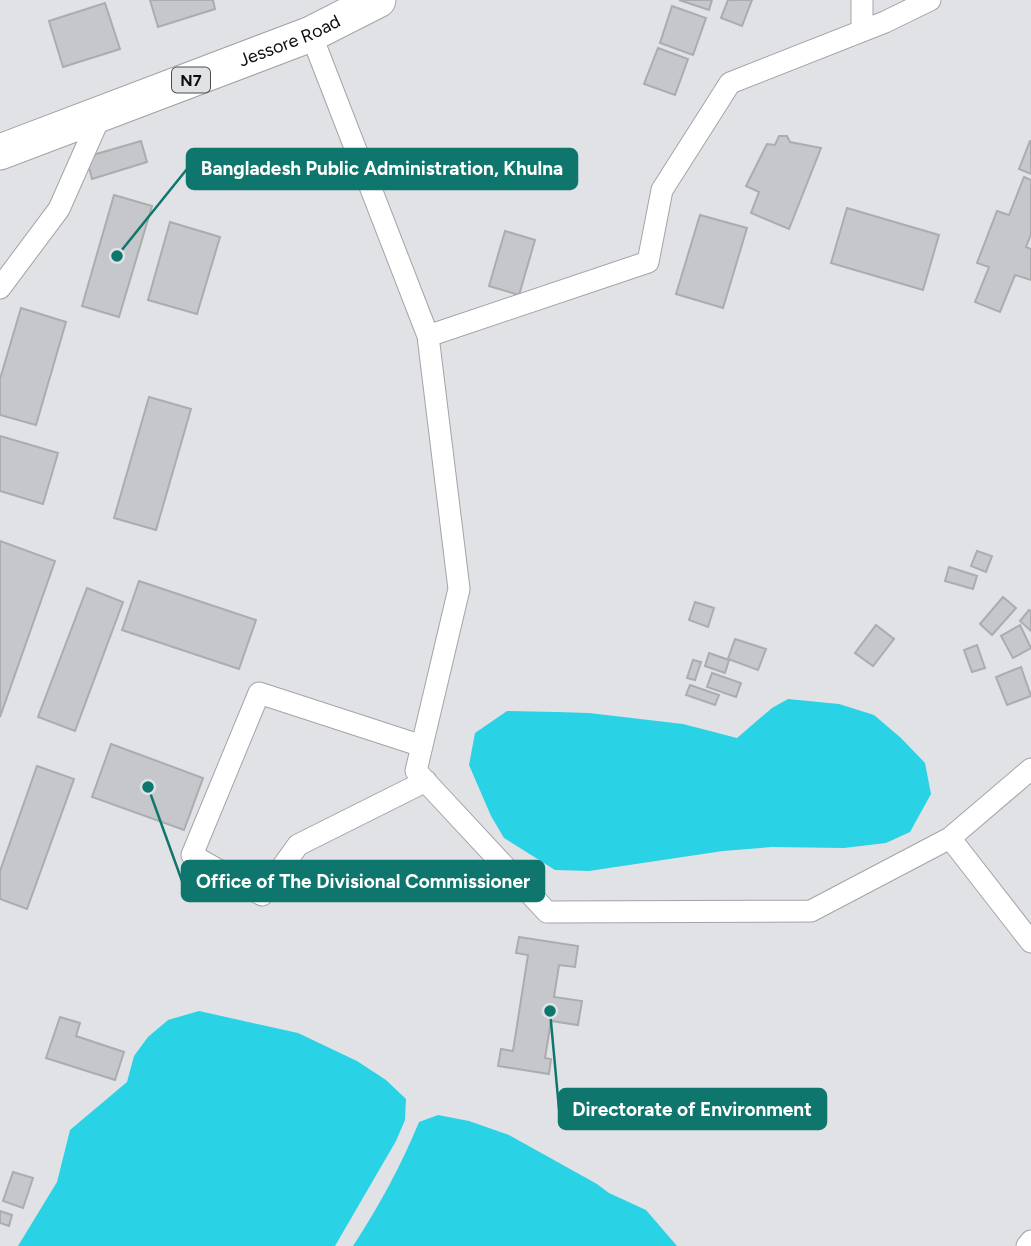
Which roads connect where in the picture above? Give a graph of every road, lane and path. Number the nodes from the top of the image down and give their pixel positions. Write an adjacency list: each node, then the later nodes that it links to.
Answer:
1 (378, 0): 5 (highway, Jessore Road / N7)
2 (862, 0): 4 (street)
3 (930, 0): 4 (street)
4 (862, 30): 9 (street)
5 (311, 34): 6 (highway, Jessore Road / N7); 9 (street)
6 (101, 114): 7 (highway, Jessore Road / N7); 8 (street)
7 (0, 152)
8 (0, 288)
9 (428, 336): 10 (street)
10 (422, 746): 12 (street); 12 (street)
11 (1031, 769): 13 (street)
12 (426, 781): 13 (street)
13 (950, 838): 14 (street)
14 (1031, 942)
15 (1031, 1241): 16 (street)
16 (1027, 1246)

